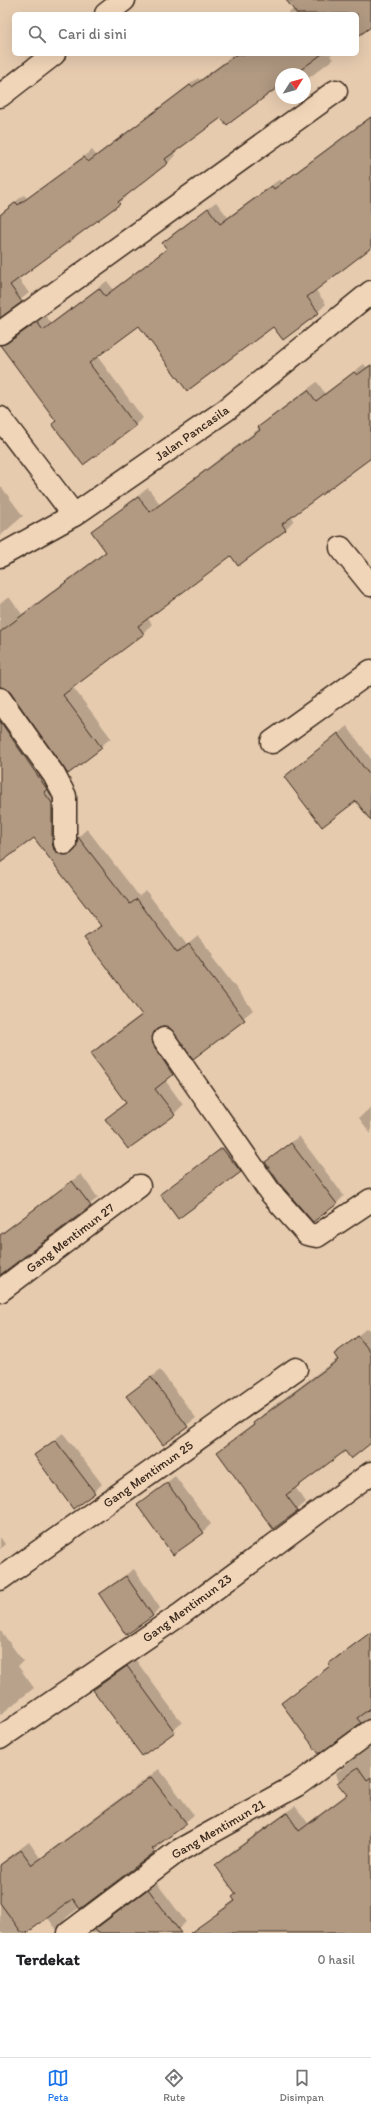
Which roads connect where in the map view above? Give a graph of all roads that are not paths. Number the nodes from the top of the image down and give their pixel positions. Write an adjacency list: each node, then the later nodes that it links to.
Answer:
1 (124, 0): 2 (street)
2 (109, 12)
3 (51, 56): 5 (street)
4 (336, 91): 7 (street)
5 (0, 96)
6 (371, 292): 9 (street, Jalan Pancasila)
7 (0, 333)
8 (0, 418): 9 (street)
9 (74, 515): 11 (street, Jalan Pancasila)
10 (341, 548): 12 (street)
11 (0, 556)
12 (371, 585)
13 (371, 671): 15 (street)
14 (0, 699): 16 (street)
15 (272, 742)
16 (65, 843)
17 (164, 1039): 19 (street)
18 (139, 1186): 20 (street, Gang Mentimun 27)
19 (371, 1200)
20 (0, 1291)
21 (296, 1370): 23 (street, Gang Mentimun 25)
22 (371, 1473): 25 (street, Gang Mentimun 23)
23 (0, 1579)
24 (371, 1731): 26 (street, Gang Mentimun 21)
25 (0, 1738)
26 (69, 1933)

